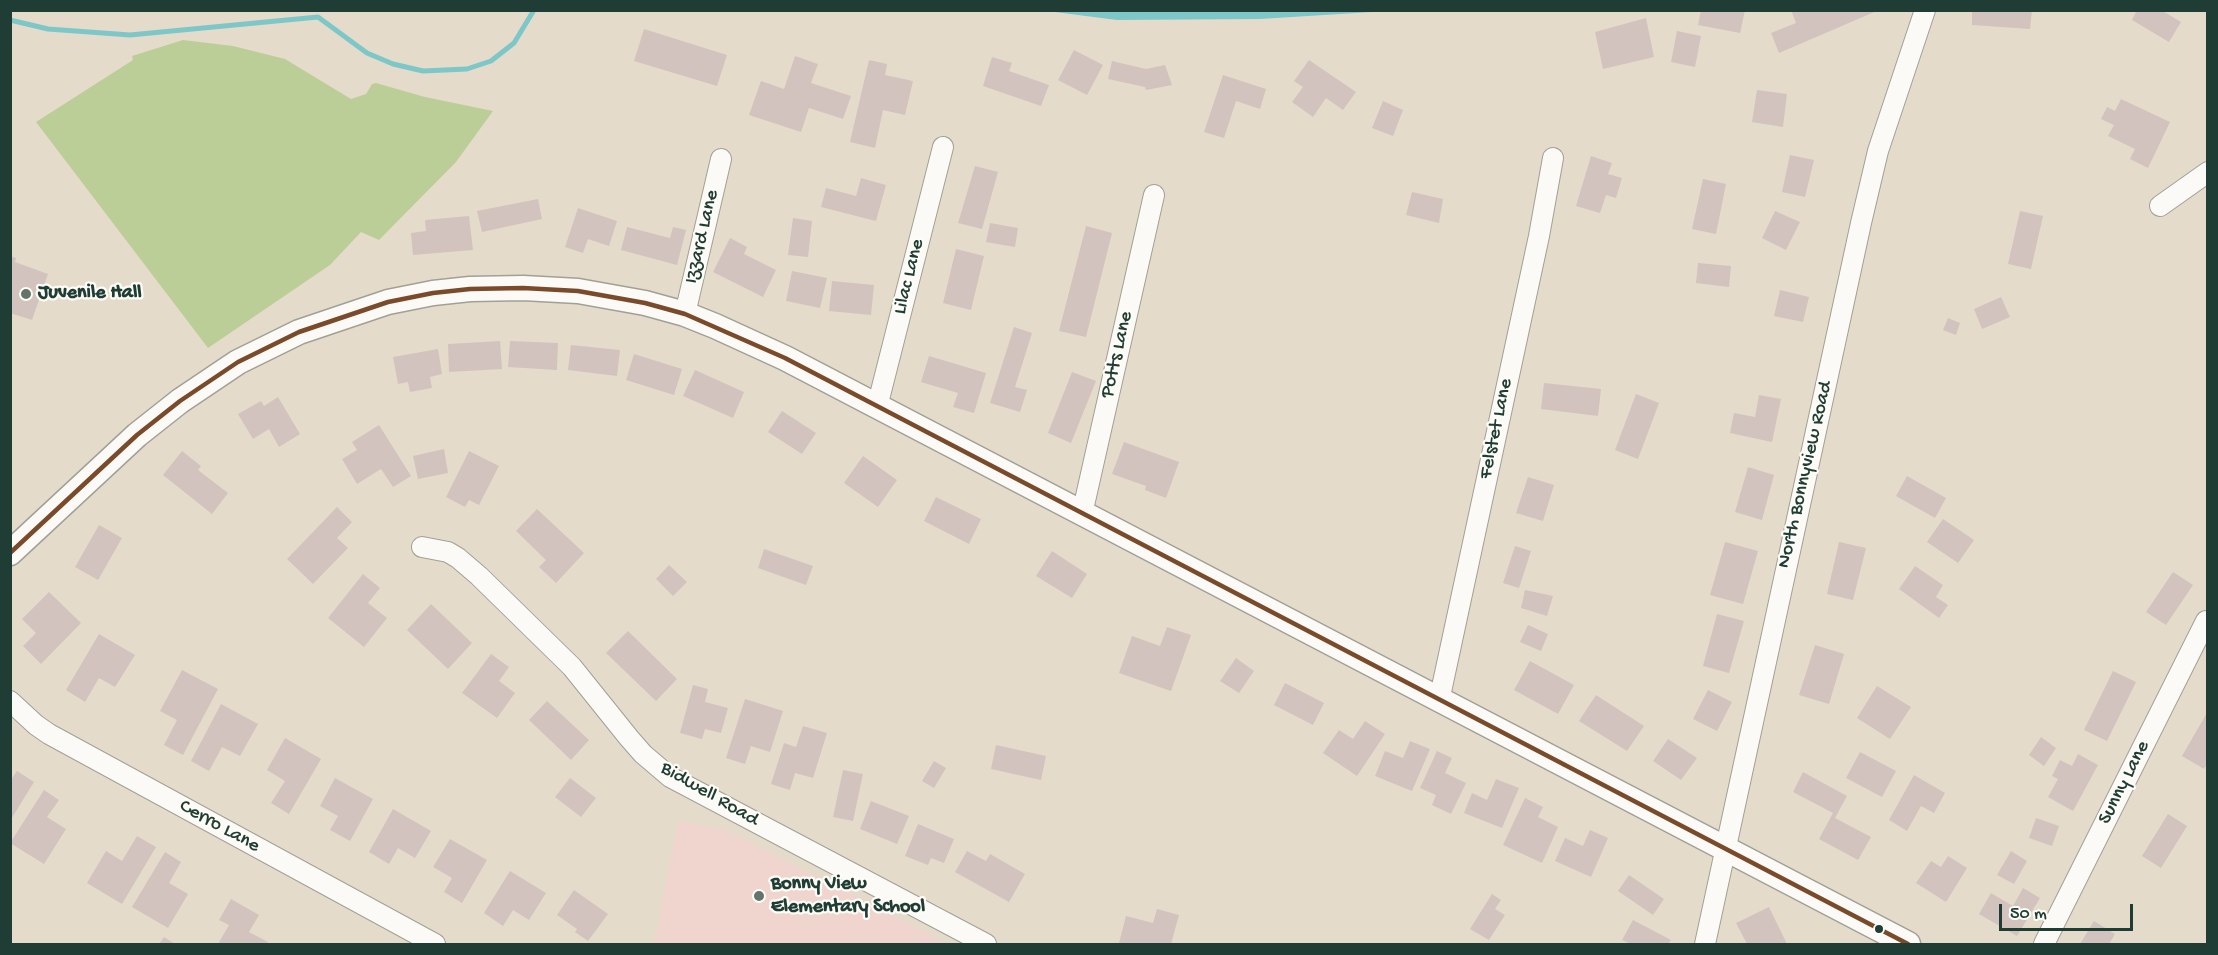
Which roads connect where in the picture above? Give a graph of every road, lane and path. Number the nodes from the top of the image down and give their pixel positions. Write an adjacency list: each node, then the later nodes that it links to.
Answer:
1 (1925, 10): 16 (street, North Bonnyview Road)
2 (943, 147): 9 (street, Lilac Lane)
3 (1553, 158): 15 (street, Felstet Lane)
4 (721, 159): 8 (street, Izzard Lane)
5 (2208, 172): 7 (street)
6 (1154, 195): 10 (street, Potts Lane)
7 (2160, 206)
8 (685, 314): 9 (street); 12 (street)
9 (876, 407): 10 (street)
10 (1082, 514): 15 (street)
11 (422, 547): 18 (street, Bidwell Road)
12 (10, 553)
13 (2206, 621): 21 (street, Sunny Lane)
14 (10, 700): 17 (street, Cerro Lane)
15 (1439, 701): 16 (street)
16 (1726, 850): 19 (street, North Bonnyview Road); 20 (street)
17 (435, 945)
18 (986, 945)
19 (1705, 945)
20 (1908, 945)
21 (2044, 945)

